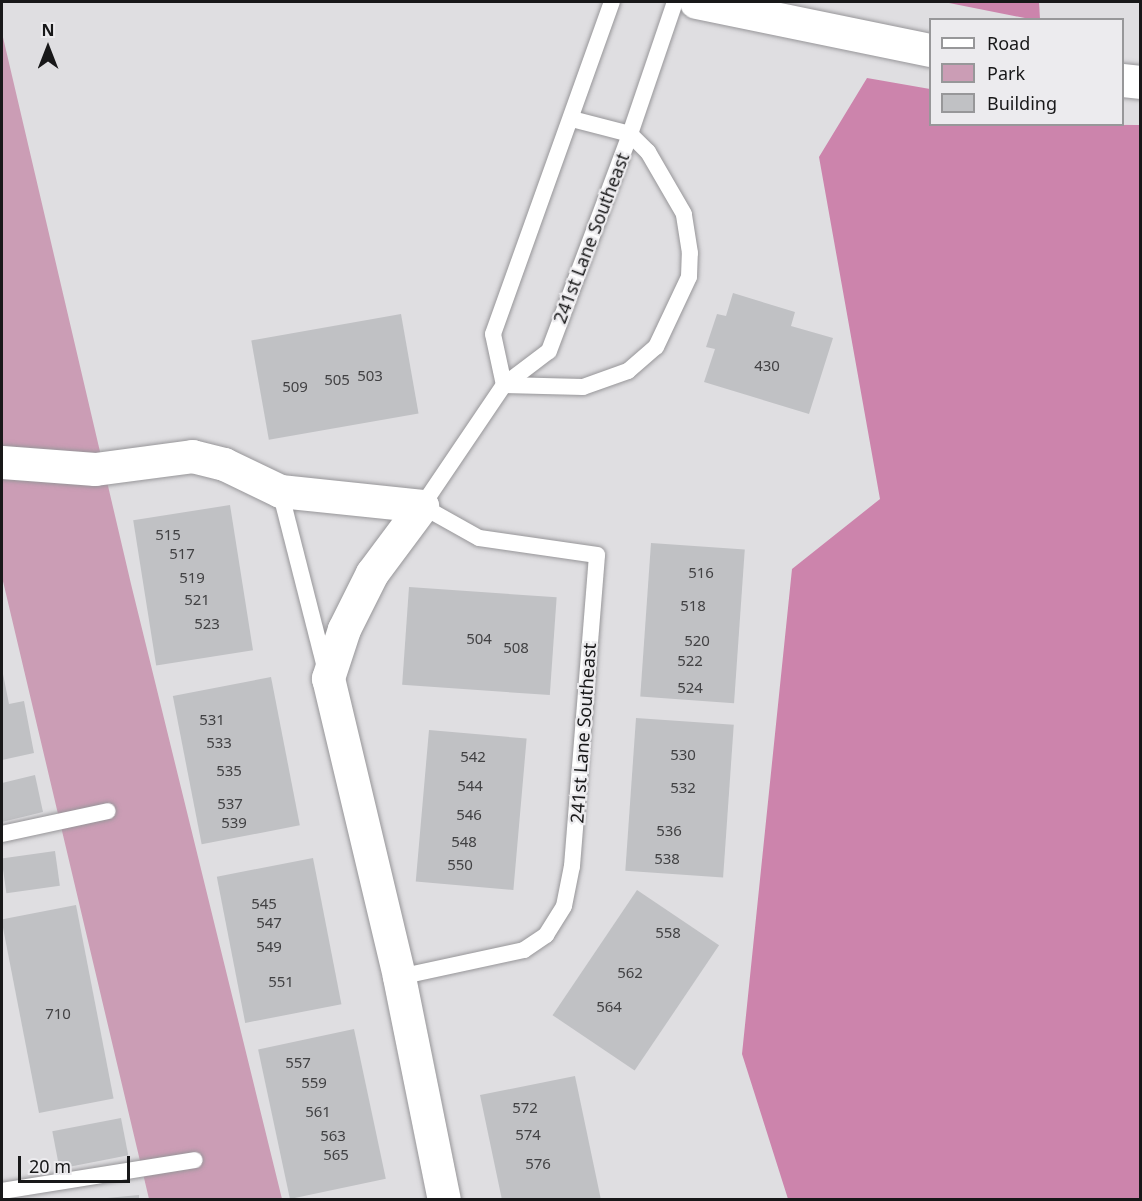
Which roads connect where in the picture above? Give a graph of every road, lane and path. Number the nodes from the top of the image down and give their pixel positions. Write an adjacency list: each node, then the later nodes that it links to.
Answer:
1 (612, 2): 7 (lane)
2 (675, 2): 8 (lane, 241st Lane Southeast)
3 (696, 2): 4 (street)
4 (929, 50)
5 (1124, 80): 6 (street)
6 (1140, 82)
7 (572, 118): 8 (lane); 9 (lane)
8 (630, 134): 9 (lane, 241st Lane Southeast); 9 (lane)
9 (504, 385): 12 (lane, 241st Lane Southeast)
10 (2, 462): 11 (street, 241st Lane Southeast)
11 (280, 491): 12 (street, 241st Lane Southeast); 13 (lane)
12 (422, 506): 13 (street, 241st Lane Southeast); 16 (lane, 241st Lane Southeast)
13 (328, 678): 16 (street)
14 (108, 812): 15 (lane)
15 (2, 834)
16 (399, 977): 19 (street)
17 (195, 1160): 18 (lane)
18 (2, 1191)
19 (444, 1200)

